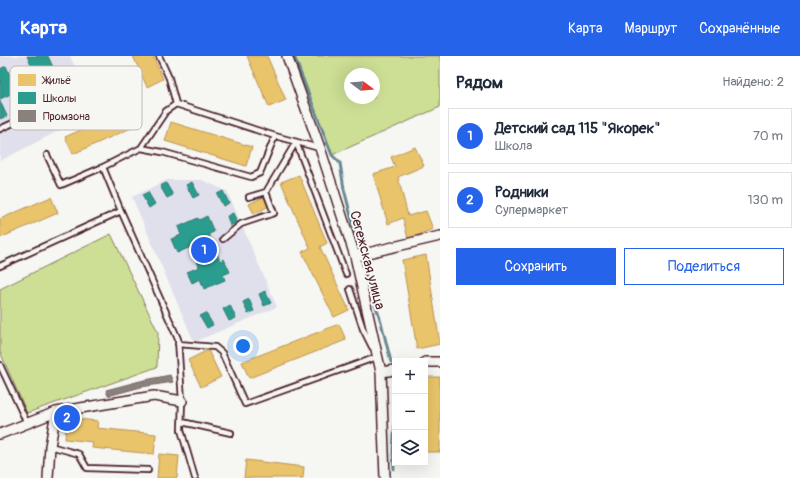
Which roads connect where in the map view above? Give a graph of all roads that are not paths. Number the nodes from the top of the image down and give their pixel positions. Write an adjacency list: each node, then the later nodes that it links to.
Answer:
1 (159, 56): 3 (lane)
2 (287, 56): 9 (street, Сегежская улица)
3 (176, 104): 6 (lane); 8 (lane)
4 (10, 124): 5 (lane)
5 (0, 129)
6 (275, 136): 7 (lane); 8 (lane)
7 (296, 142): 9 (lane); 12 (lane); 19 (lane)
8 (140, 148): 11 (lane)
9 (320, 148): 17 (street, Сегежская улица)
10 (47, 155): 11 (lane)
11 (103, 167): 14 (lane)
12 (266, 192): 13 (lane); 16 (lane)
13 (248, 197)
14 (121, 210): 18 (lane); 21 (lane)
15 (440, 236): 17 (street)
16 (223, 239)
17 (356, 256): 22 (street, Сегежская улица)
18 (0, 266)
19 (346, 274)
20 (350, 289): 22 (lane)
21 (178, 344): 22 (lane); 28 (lane)
22 (377, 357): 27 (street, Сегежская улица)
23 (428, 362): 24 (street)
24 (440, 362)
25 (0, 365): 31 (lane)
26 (392, 370): 27 (street)
27 (381, 372): 38 (street, Сегежская улица)
28 (182, 401): 29 (street); 30 (lane)
29 (56, 412): 31 (street); 34 (street)
30 (182, 422): 32 (lane); 37 (lane)
31 (27, 423): 33 (street)
32 (231, 433)
33 (0, 434)
34 (50, 446): 35 (lane); 36 (street)
35 (148, 470)
36 (48, 478)
37 (195, 478)
38 (388, 478)

